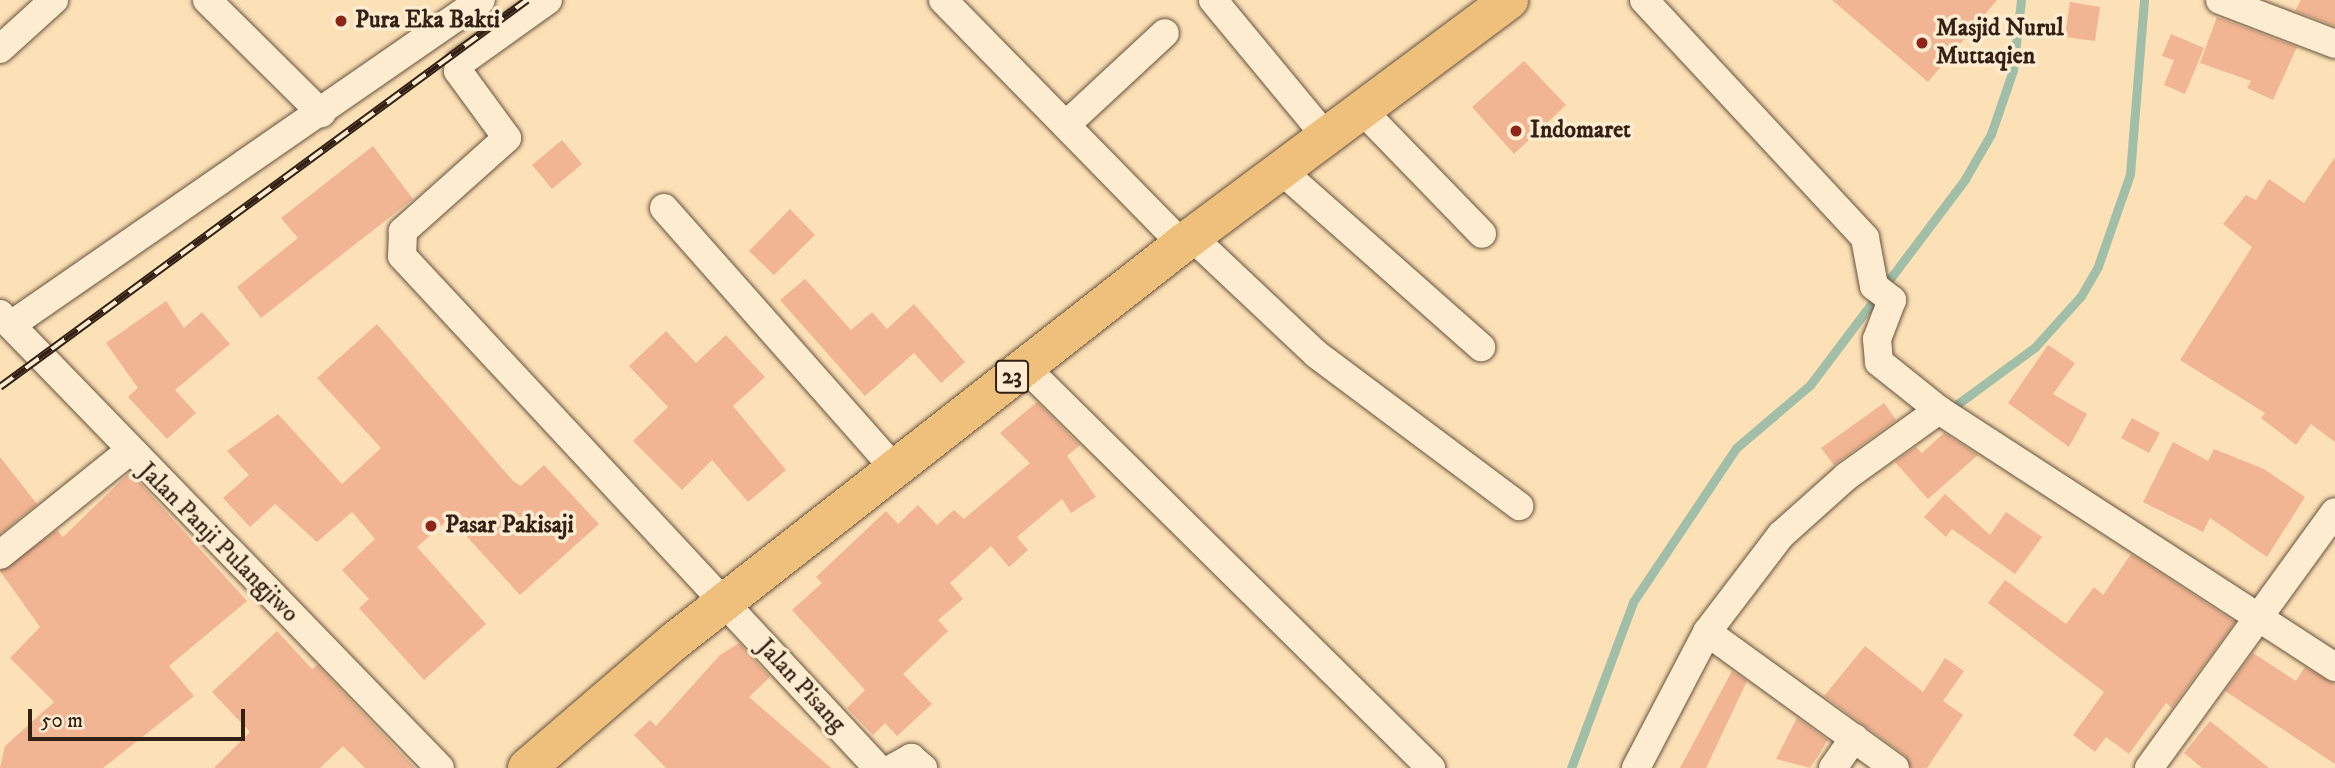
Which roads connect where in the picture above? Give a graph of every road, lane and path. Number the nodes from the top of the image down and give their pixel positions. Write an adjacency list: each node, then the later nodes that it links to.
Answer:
1 (54, 0): 12 (street)
2 (208, 0): 14 (street)
3 (481, 0): 14 (street)
4 (548, 0): 30 (street, Jalan Pisang)
5 (943, 0): 15 (street)
6 (1213, 0): 16 (street)
7 (1508, 0): 13 (highway, 23)
8 (1644, 0): 24 (street)
9 (2220, 0): 11 (street)
10 (1165, 33): 15 (street)
11 (2335, 44)
12 (0, 49)
13 (1363, 111): 16 (highway, 23); 19 (street)
14 (321, 113): 21 (street)
15 (1068, 123): 20 (street)
16 (1327, 138): 17 (highway, 23)
17 (1282, 171): 20 (highway, 23); 22 (street)
18 (664, 208): 26 (street)
19 (1482, 234)
20 (1187, 240): 23 (highway, 23); 27 (street)
21 (5, 320): 25 (street, Jalan Panji Pulangjiwo)
22 (1481, 346)
23 (1025, 367): 26 (highway, 23); 40 (street)
24 (1945, 414): 31 (street); 32 (street)
25 (128, 452): 29 (street); 35 (street, Jalan Panji Pulangjiwo)
26 (895, 469): 30 (highway, 23)
27 (1519, 506)
28 (2335, 512): 31 (street)
29 (0, 555)
30 (725, 604): 36 (highway, 23); 37 (street, Jalan Pisang)
31 (2261, 613): 33 (street); 44 (street)
32 (1707, 632): 34 (street); 41 (street)
33 (2335, 667)
34 (1854, 738): 42 (street); 43 (street)
35 (440, 768)
36 (527, 768)
37 (878, 768)
38 (893, 768): 39 (street)
39 (923, 768)
40 (1431, 768)
41 (1636, 768)
42 (1833, 768)
43 (1895, 768)
44 (2149, 768)

